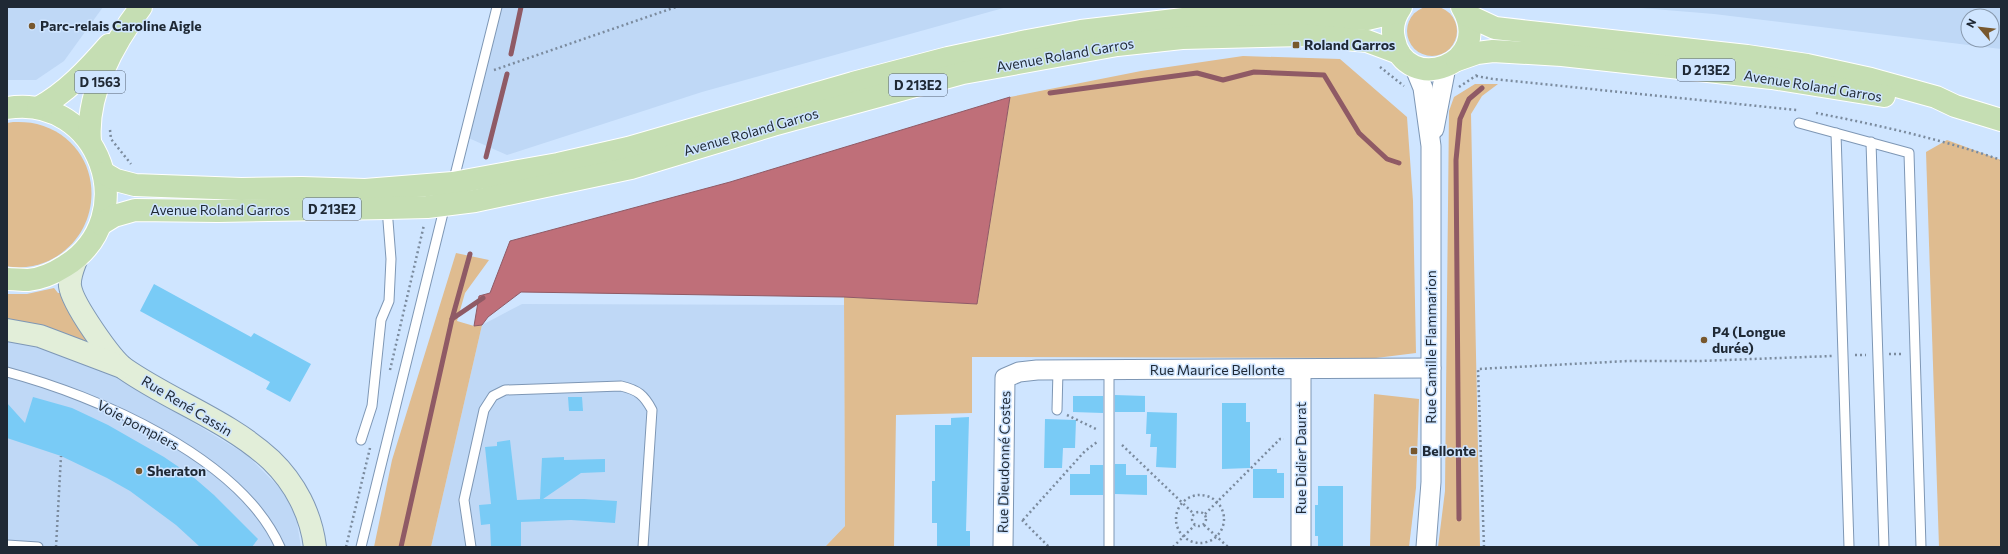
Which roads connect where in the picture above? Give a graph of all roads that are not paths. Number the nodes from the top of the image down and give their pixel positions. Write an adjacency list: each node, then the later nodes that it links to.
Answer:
1 (141, 7): 5 (main road, D 1563)
2 (497, 7): 19 (lane)
3 (1399, 9): 6 (main road); 17 (main road, Avenue Roland Garros / D 213E2)
4 (1465, 11): 7 (main road); 8 (main road, Avenue Roland Garros / D 213E2)
5 (126, 27): 10 (main road, D 1563); 14 (main road, D 1563)
6 (1407, 59): 7 (main road, Avenue Roland Garros); 16 (street, Rue Camille Flammarion); 20 (main road, Avenue Roland Garros / D 213E2)
7 (1451, 63): 8 (main road, Avenue Roland Garros / D 213E2); 16 (street, Rue Camille Flammarion)
8 (1955, 106): 11 (main road, Avenue Roland Garros / D 213E2)
9 (7, 108): 10 (main road)
10 (38, 108): 14 (main road)
11 (2001, 120)
12 (1799, 123): 13 (lane)
13 (1836, 133): 15 (lane); 47 (lane)
14 (90, 142): 18 (main road)
15 (1871, 142): 48 (lane); 49 (lane)
16 (1431, 146): 28 (street, Rue Camille Flammarion)
17 (628, 148): 19 (main road, Avenue Roland Garros / D 213E2); 20 (lane)
18 (104, 173): 19 (main road, Avenue Roland Garros / D 213E2); 23 (main road)
19 (453, 183): 22 (street)
20 (436, 206): 21 (main road, Avenue Roland Garros / D 213E2); 40 (lane)
21 (387, 208): 22 (main road, Avenue Roland Garros / D 213E2); 35 (lane)
22 (294, 210): 23 (main road, Avenue Roland Garros / D 213E2)
23 (101, 224): 24 (main road)
24 (76, 260): 25 (main road); 27 (street, Rue René Cassin)
25 (7, 279)
26 (7, 330): 27 (street)
27 (123, 368): 39 (street, Rue René Cassin)
28 (1431, 368): 31 (street, Rue Maurice Bellonte); 46 (street, Rue Camille Flammarion)
29 (1058, 370): 30 (street, Rue Maurice Bellonte); 33 (street, Rue Maurice Bellonte); 34 (lane)
30 (1109, 370): 31 (street, Rue Maurice Bellonte); 44 (lane)
31 (1301, 370): 45 (street, Rue Didier Daurat)
32 (7, 372): 38 (lane, Voie pompiers)
33 (1005, 378): 43 (street, Rue Dieudonné Costes)
34 (1057, 410)
35 (361, 440)
36 (12, 546): 37 (lane)
37 (38, 547)
38 (280, 547)
39 (315, 547)
40 (362, 547)
41 (471, 547): 42 (lane)
42 (643, 547)
43 (1003, 547)
44 (1109, 547)
45 (1301, 547)
46 (1426, 547)
47 (1849, 547)
48 (1884, 547)
49 (1921, 547)

